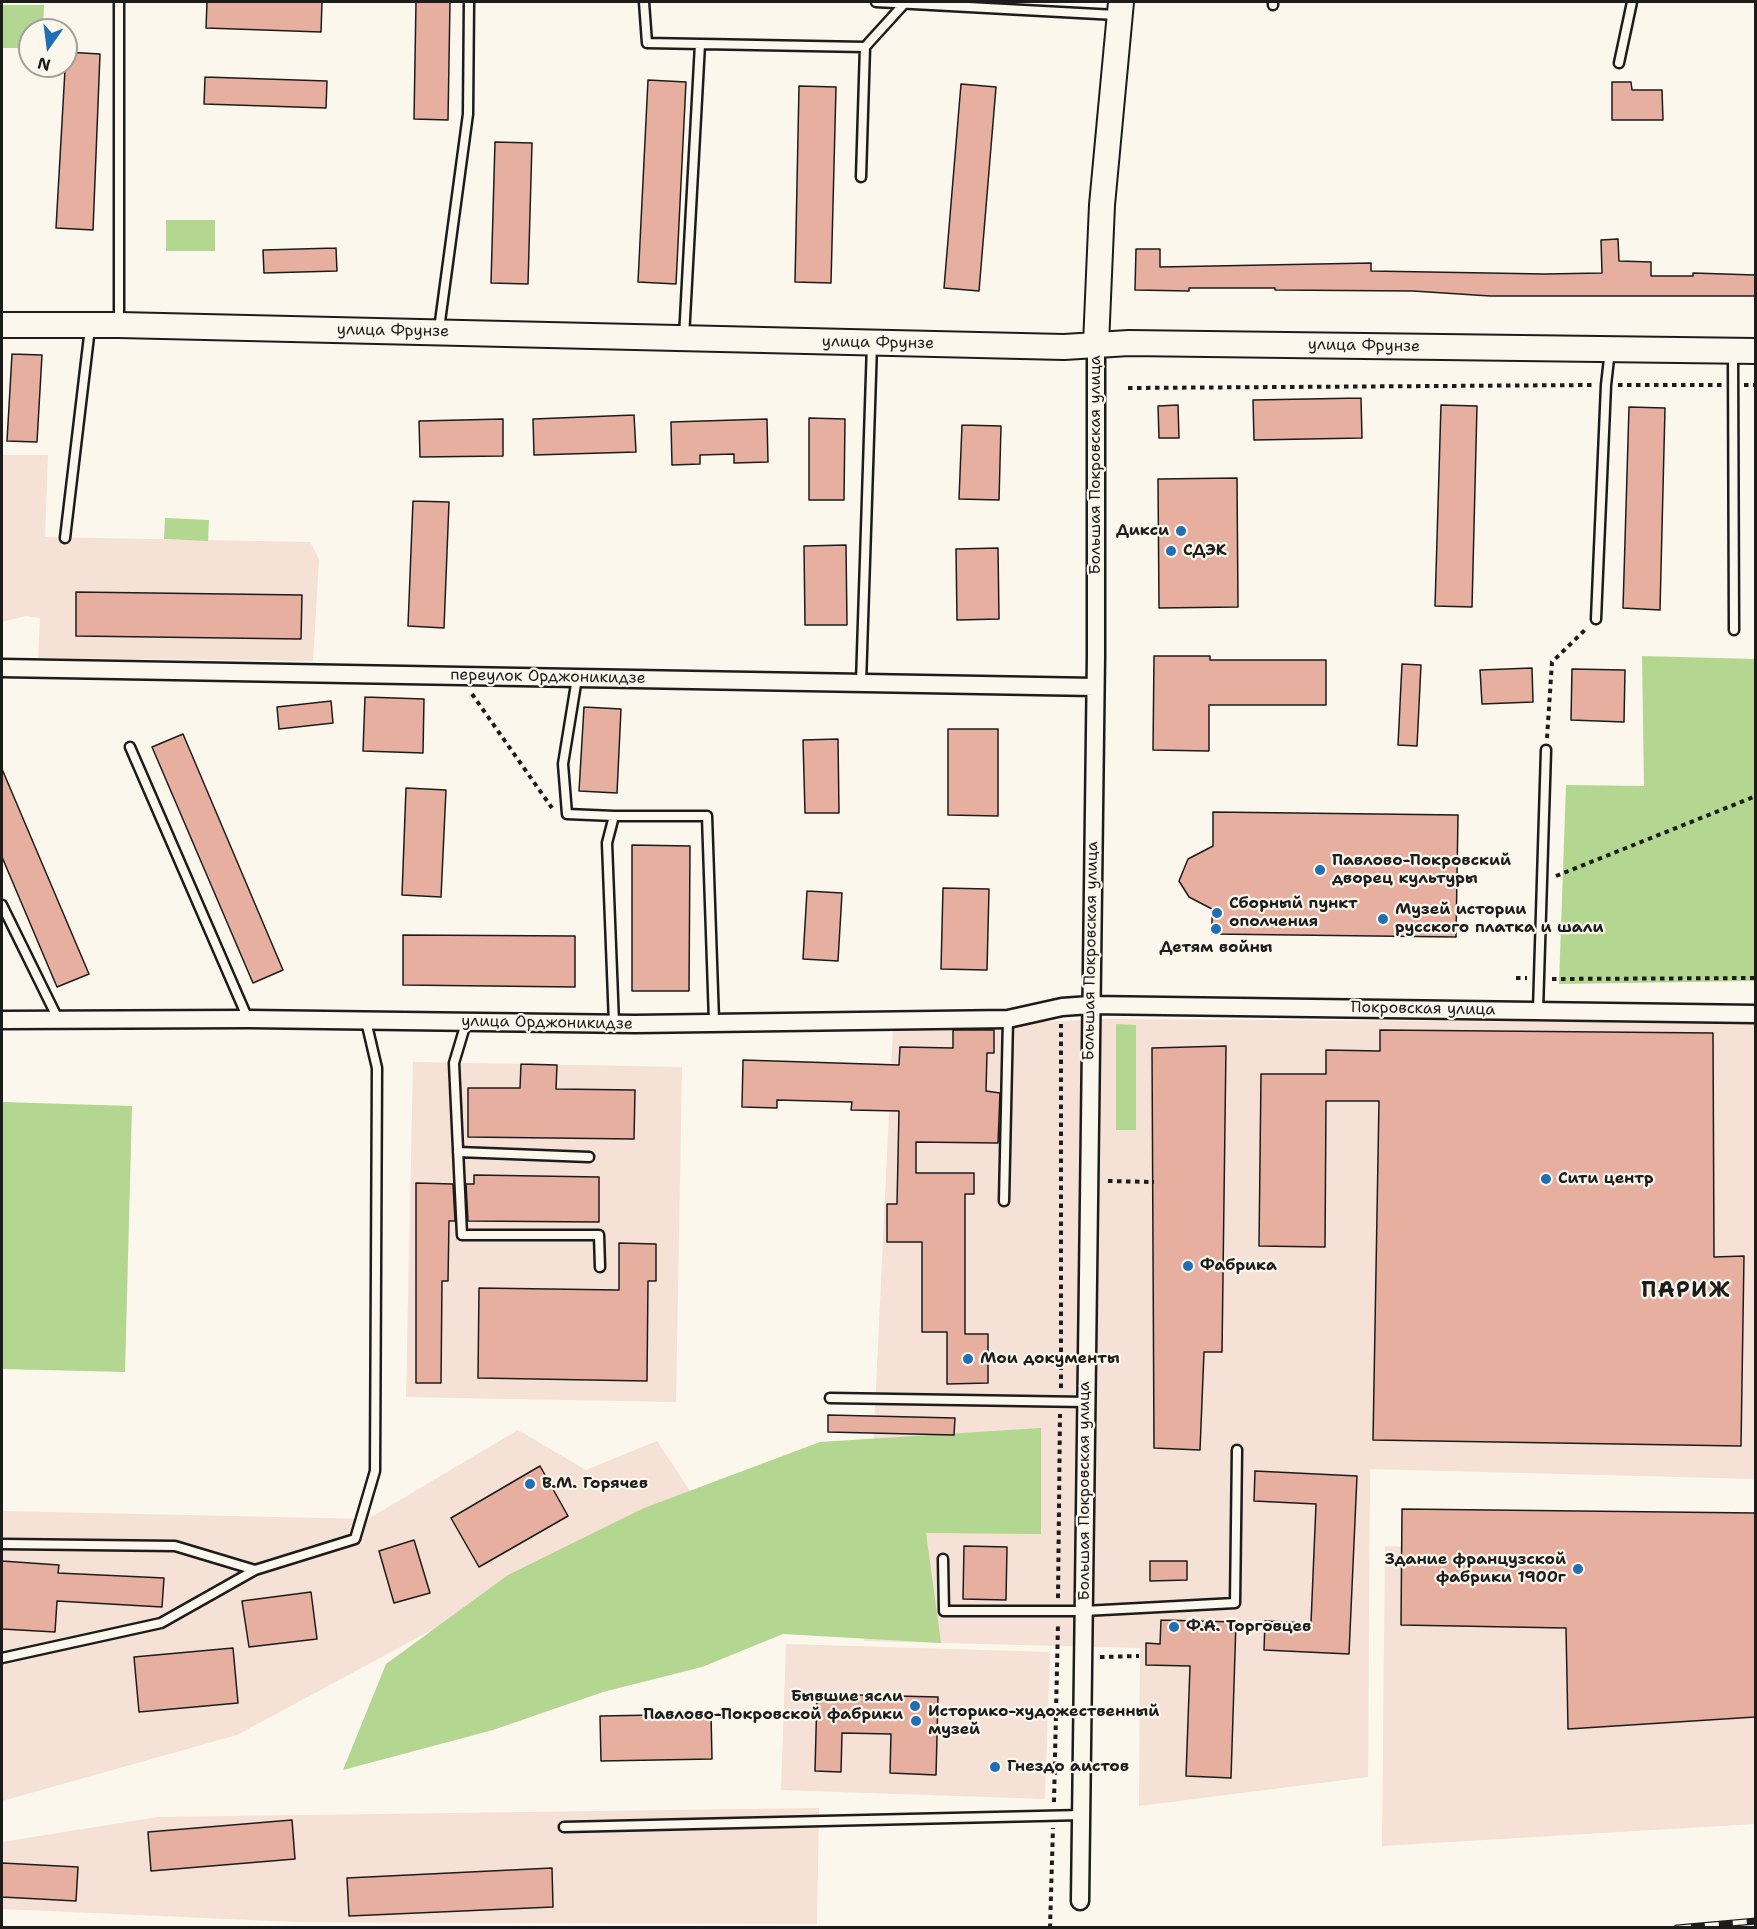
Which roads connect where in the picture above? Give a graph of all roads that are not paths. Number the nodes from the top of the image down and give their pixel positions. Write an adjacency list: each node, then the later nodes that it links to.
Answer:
1 (119, 2): 14 (lane)
2 (470, 2): 15 (lane)
3 (644, 2): 8 (lane)
4 (876, 2): 6 (lane)
5 (1632, 2): 10 (lane)
6 (904, 4): 7 (lane); 9 (lane)
7 (1121, 8): 18 (main road, Большая Покровская улица)
8 (700, 44): 9 (lane); 16 (lane)
9 (865, 47): 11 (lane)
10 (1619, 63)
11 (861, 177)
12 (2, 325): 13 (main road, улица Фрунзе)
13 (90, 325): 14 (main road, улица Фрунзе); 21 (lane)
14 (119, 325): 15 (main road, улица Фрунзе)
15 (439, 332): 16 (main road, улица Фрунзе)
16 (684, 337): 17 (main road, улица Фрунзе)
17 (872, 344): 18 (main road, улица Фрунзе); 26 (lane)
18 (1096, 345): 19 (main road, улица Фрунзе); 27 (street, Большая Покровская улица)
19 (1611, 349): 20 (main road, улица Фрунзе); 22 (lane)
20 (1744, 351): 23 (lane)
21 (65, 538)
22 (1596, 619)
23 (1734, 630)
24 (2, 668): 25 (street, переулок Орджоникидзе)
25 (577, 678): 26 (street, переулок Орджоникидзе); 30 (lane)
26 (861, 683): 27 (street, переулок Орджоникидзе)
27 (1095, 687): 32 (street, Большая Покровская улица)
28 (130, 747): 38 (lane)
29 (1546, 750): 33 (lane)
30 (614, 816): 40 (lane); 42 (lane)
31 (2, 905): 37 (lane)
32 (1090, 1005): 33 (street, Покровская улица); 35 (street, улица Орджоникидзе); 48 (street, Большая Покровская улица)
33 (1538, 1010): 34 (street, Покровская улица)
34 (1755, 1014)
35 (1008, 1019): 40 (street, улица Орджоникидзе); 45 (lane)
36 (2, 1020): 37 (street, улица Орджоникидзе)
37 (58, 1020): 38 (street, улица Орджоникидзе)
38 (249, 1020): 39 (street, улица Орджоникидзе)
39 (366, 1021): 41 (street, улица Орджоникидзе); 52 (lane)
40 (714, 1022): 42 (street, улица Орджоникидзе)
41 (466, 1023): 42 (street, улица Орджоникидзе); 43 (lane)
42 (614, 1024)
43 (458, 1152): 44 (lane); 46 (lane)
44 (589, 1157)
45 (1004, 1201)
46 (600, 1267)
47 (830, 1398): 48 (lane)
48 (1086, 1402): 53 (street, Большая Покровская улица)
49 (1237, 1450): 53 (lane)
50 (2, 1544): 52 (lane)
51 (943, 1559): 53 (lane)
52 (255, 1570): 54 (lane)
53 (1084, 1611): 55 (street, Большая Покровская улица)
54 (2, 1658)
55 (1083, 1815): 56 (lane); 57 (street, Большая Покровская улица)
56 (564, 1827)
57 (1080, 1901)

